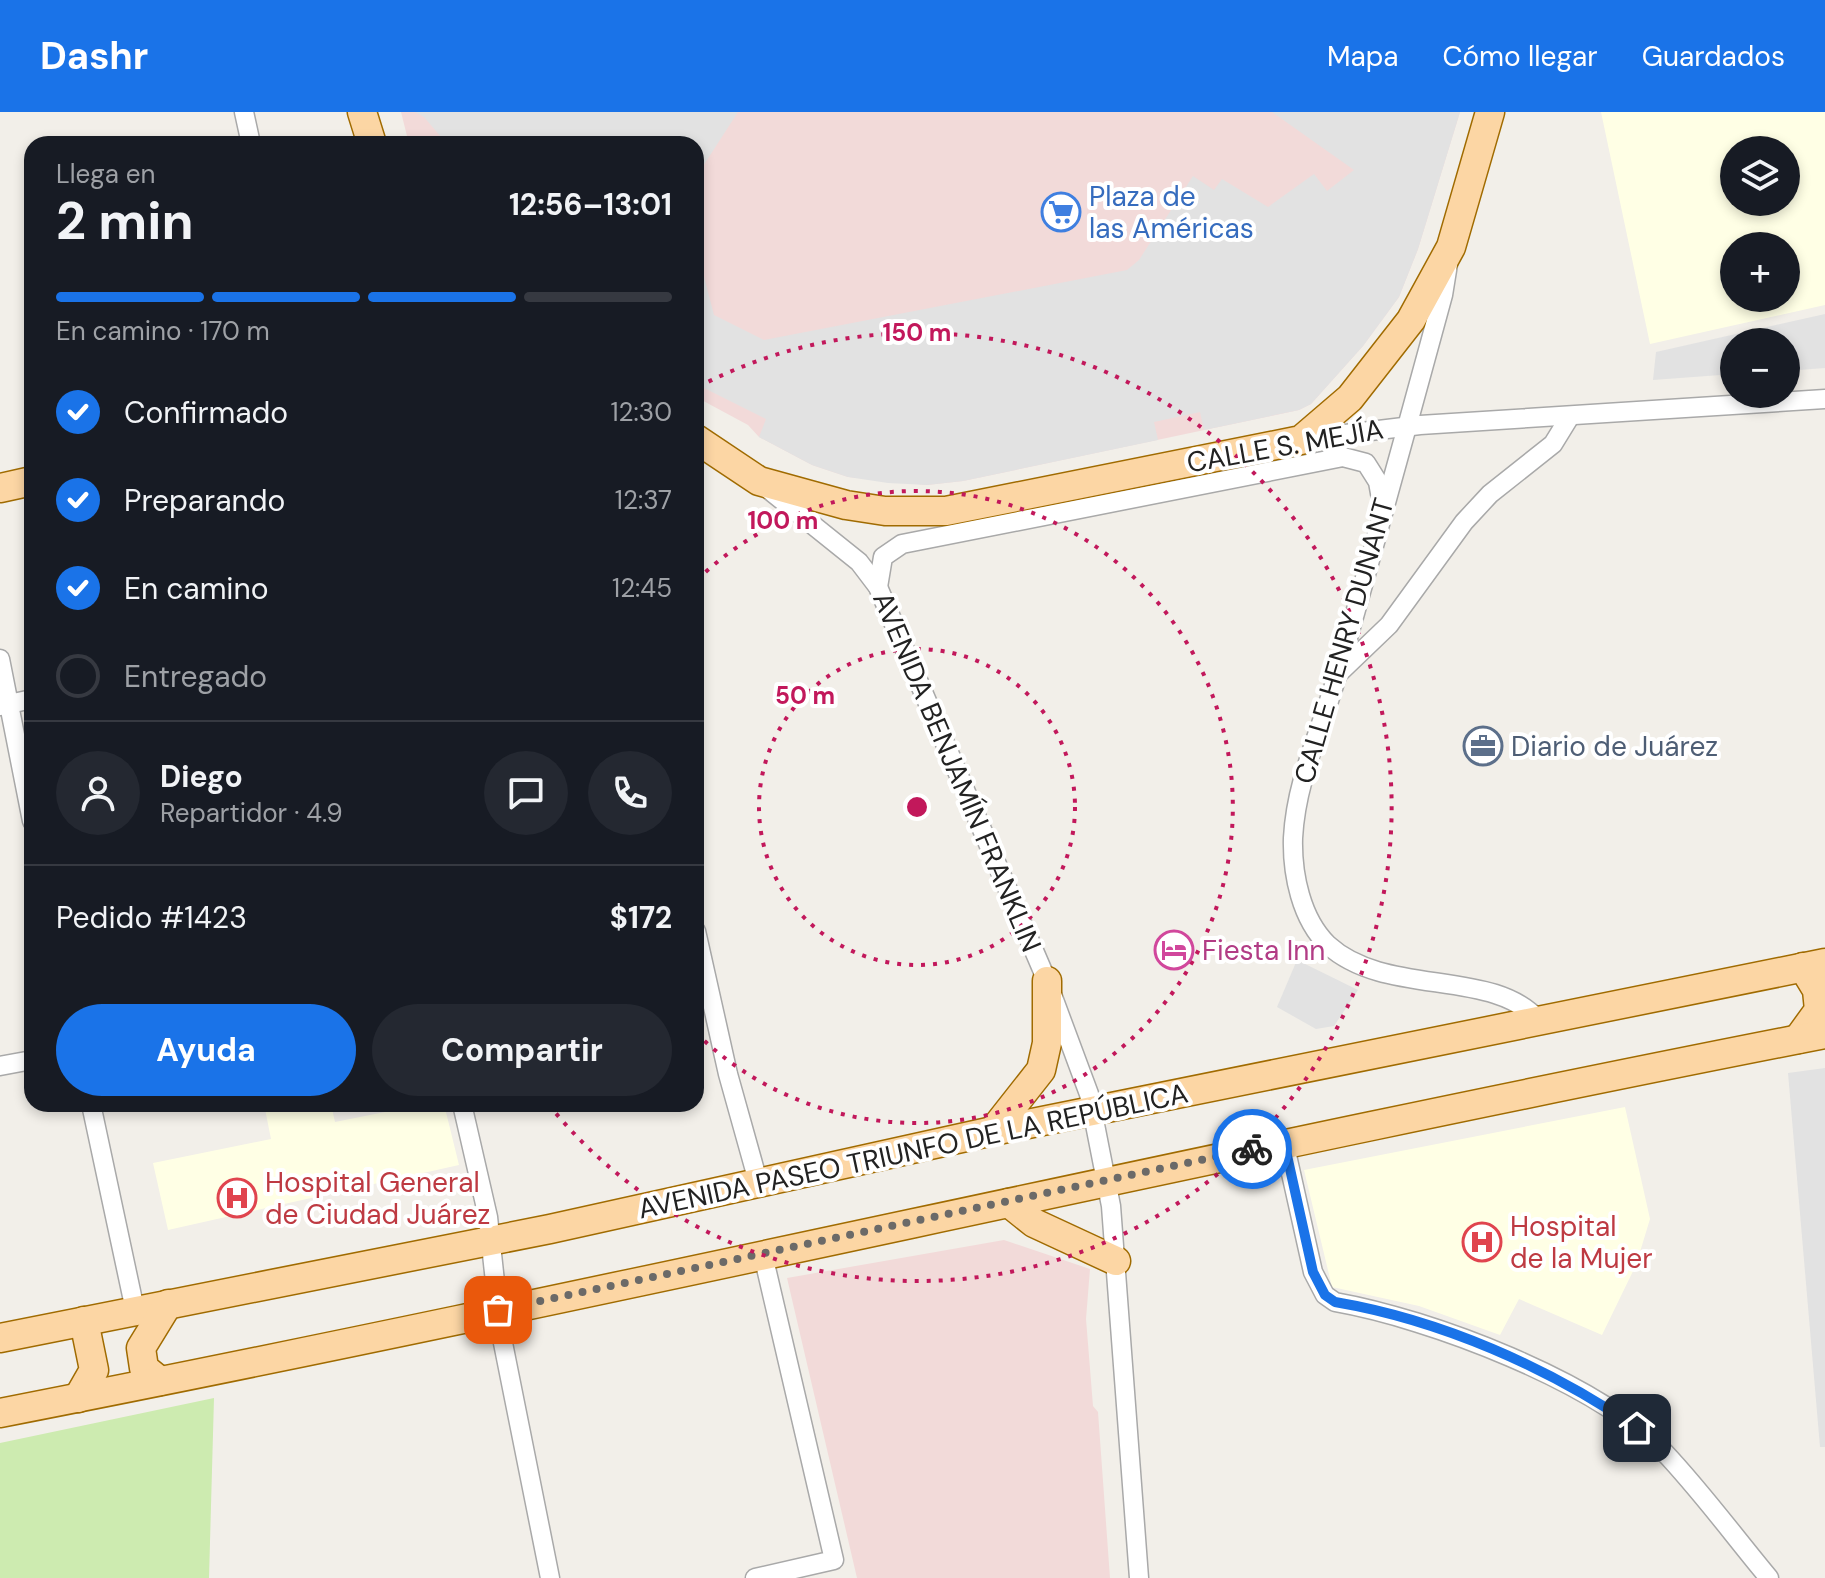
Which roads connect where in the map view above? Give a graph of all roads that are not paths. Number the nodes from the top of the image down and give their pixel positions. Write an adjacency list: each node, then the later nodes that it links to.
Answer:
1 (244, 112): 4 (street)
2 (362, 112): 5 (main road)
3 (1490, 112): 6 (main road, CALLE HENRY DUNANT)
4 (249, 136)
5 (370, 136)
6 (1451, 247): 9 (street, CALLE HENRY DUNANT); 10 (main road)
7 (1823, 397): 8 (street, CALLE S. MEJÍA)
8 (1569, 418): 9 (street, CALLE S. MEJÍA); 18 (street)
9 (1406, 427): 10 (street, CALLE S. MEJÍA); 15 (street, CALLE HENRY DUNANT)
10 (1301, 440): 12 (main road, CALLE S. MEJÍA)
11 (704, 444): 12 (main road, AVENIDA BENJAMÍN FRANKLIN)
12 (759, 481): 16 (street, AVENIDA BENJAMÍN FRANKLIN)
13 (24, 483): 14 (main road)
14 (0, 488)
15 (1383, 511): 16 (street); 18 (street, CALLE HENRY DUNANT)
16 (878, 587): 23 (street, AVENIDA BENJAMÍN FRANKLIN)
17 (0, 659): 19 (street)
18 (1338, 674): 24 (street, CALLE HENRY DUNANT)
19 (5, 704): 20 (street)
20 (24, 786)
21 (1814, 965): 24 (main road, AVENIDA PASEO TRIUNFO DE LA REPÚBLICA); 25 (main road)
22 (704, 967): 34 (street)
23 (1047, 981): 28 (street, AVENIDA BENJAMÍN FRANKLIN); 31 (main road)
24 (1540, 1022): 28 (main road, AVENIDA PASEO TRIUNFO DE LA REPÚBLICA)
25 (1812, 1036): 32 (main road)
26 (24, 1062): 27 (street)
27 (0, 1066)
28 (1092, 1110): 31 (main road, AVENIDA PASEO TRIUNFO DE LA REPÚBLICA); 33 (street, AVENIDA BENJAMÍN FRANKLIN)
29 (93, 1112): 40 (street)
30 (464, 1112): 36 (street)
31 (993, 1131): 34 (main road, AVENIDA PASEO TRIUNFO DE LA REPÚBLICA)
32 (1284, 1142): 33 (main road); 50 (street)
33 (1106, 1182): 35 (main road); 38 (street, AVENIDA BENJAMÍN FRANKLIN)
34 (759, 1185): 36 (main road, AVENIDA PASEO TRIUNFO DE LA REPÚBLICA)
35 (1009, 1203): 37 (main road); 38 (main road)
36 (491, 1240): 39 (main road, AVENIDA PASEO TRIUNFO DE LA REPÚBLICA); 41 (street)
37 (763, 1255): 41 (main road); 48 (street)
38 (1116, 1261): 49 (street, AVENIDA BENJAMÍN FRANKLIN)
39 (168, 1304): 40 (main road, AVENIDA PASEO TRIUNFO DE LA REPÚBLICA); 44 (main road)
40 (135, 1310): 42 (main road, AVENIDA PASEO TRIUNFO DE LA REPÚBLICA)
41 (498, 1310): 44 (main road); 47 (street)
42 (84, 1321): 43 (main road, AVENIDA PASEO TRIUNFO DE LA REPÚBLICA); 45 (main road)
43 (0, 1338)
44 (160, 1381): 45 (main road)
45 (78, 1398): 46 (main road)
46 (0, 1413)
47 (550, 1578)
48 (755, 1578)
49 (1139, 1578)
50 (1769, 1578)

